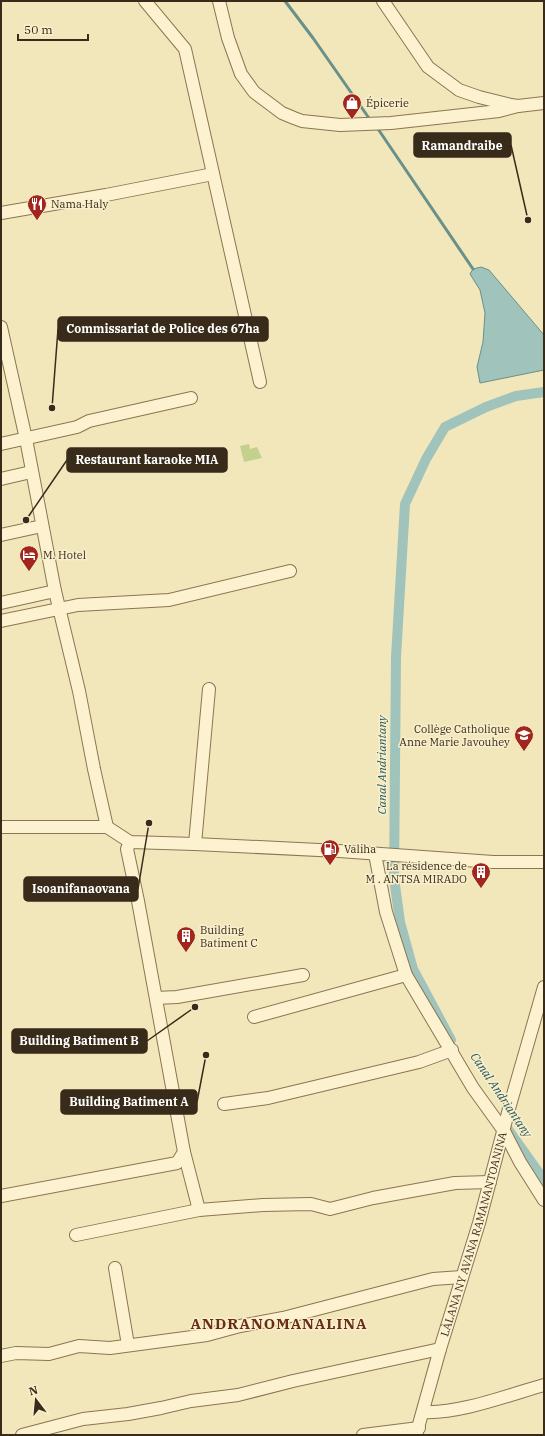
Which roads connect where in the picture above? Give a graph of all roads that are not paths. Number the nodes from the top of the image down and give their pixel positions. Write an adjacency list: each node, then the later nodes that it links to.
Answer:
1 (145, 1): 6 (street)
2 (219, 1): 5 (street)
3 (383, 1): 5 (street)
4 (544, 103): 5 (street)
5 (518, 106)
6 (213, 174): 7 (street); 9 (street)
7 (1, 212)
8 (1, 327): 11 (street)
9 (260, 382)
10 (190, 398): 11 (street)
11 (26, 439): 12 (street); 13 (street)
12 (1, 444)
13 (31, 472): 14 (street); 15 (street)
14 (1, 479)
15 (42, 526): 16 (street); 18 (street)
16 (1, 535)
17 (290, 571): 20 (street)
18 (55, 591): 19 (street); 20 (street)
19 (1, 603)
20 (59, 608): 21 (street); 24 (street)
21 (1, 621)
22 (210, 689): 26 (street)
23 (1, 827): 24 (street)
24 (107, 828): 25 (street)
25 (130, 842): 26 (street); 32 (street)
26 (195, 844): 27 (street)
27 (376, 854): 28 (street); 30 (street)
28 (544, 862)
29 (303, 975): 32 (street)
30 (406, 975): 33 (street); 34 (street)
31 (544, 987): 36 (street, LÀLANA NY AVANA RAMANANTOANINA)
32 (156, 998): 37 (street)
33 (254, 1017)
34 (452, 1050): 35 (street); 36 (street)
35 (224, 1104)
36 (504, 1131): 38 (street, LÀLANA NY AVANA RAMANANTOANINA); 40 (street)
37 (184, 1152): 39 (street); 41 (street)
38 (490, 1182): 41 (street); 44 (street, LÀLANA NY AVANA RAMANANTOANINA)
39 (1, 1196)
40 (544, 1200)
41 (199, 1210): 42 (street)
42 (76, 1235)
43 (115, 1268): 45 (street)
44 (462, 1276): 45 (street); 46 (street, LÀLANA NY AVANA RAMANANTOANINA)
45 (128, 1345): 47 (street)
46 (440, 1349): 49 (street, LÀLANA NY AVANA RAMANANTOANINA); 51 (street)
47 (1, 1356)
48 (544, 1385): 49 (street)
49 (423, 1412): 50 (street, LÀLANA NY AVANA RAMANANTOANINA)
50 (418, 1431): 52 (street)
51 (22, 1435)
52 (363, 1435)

